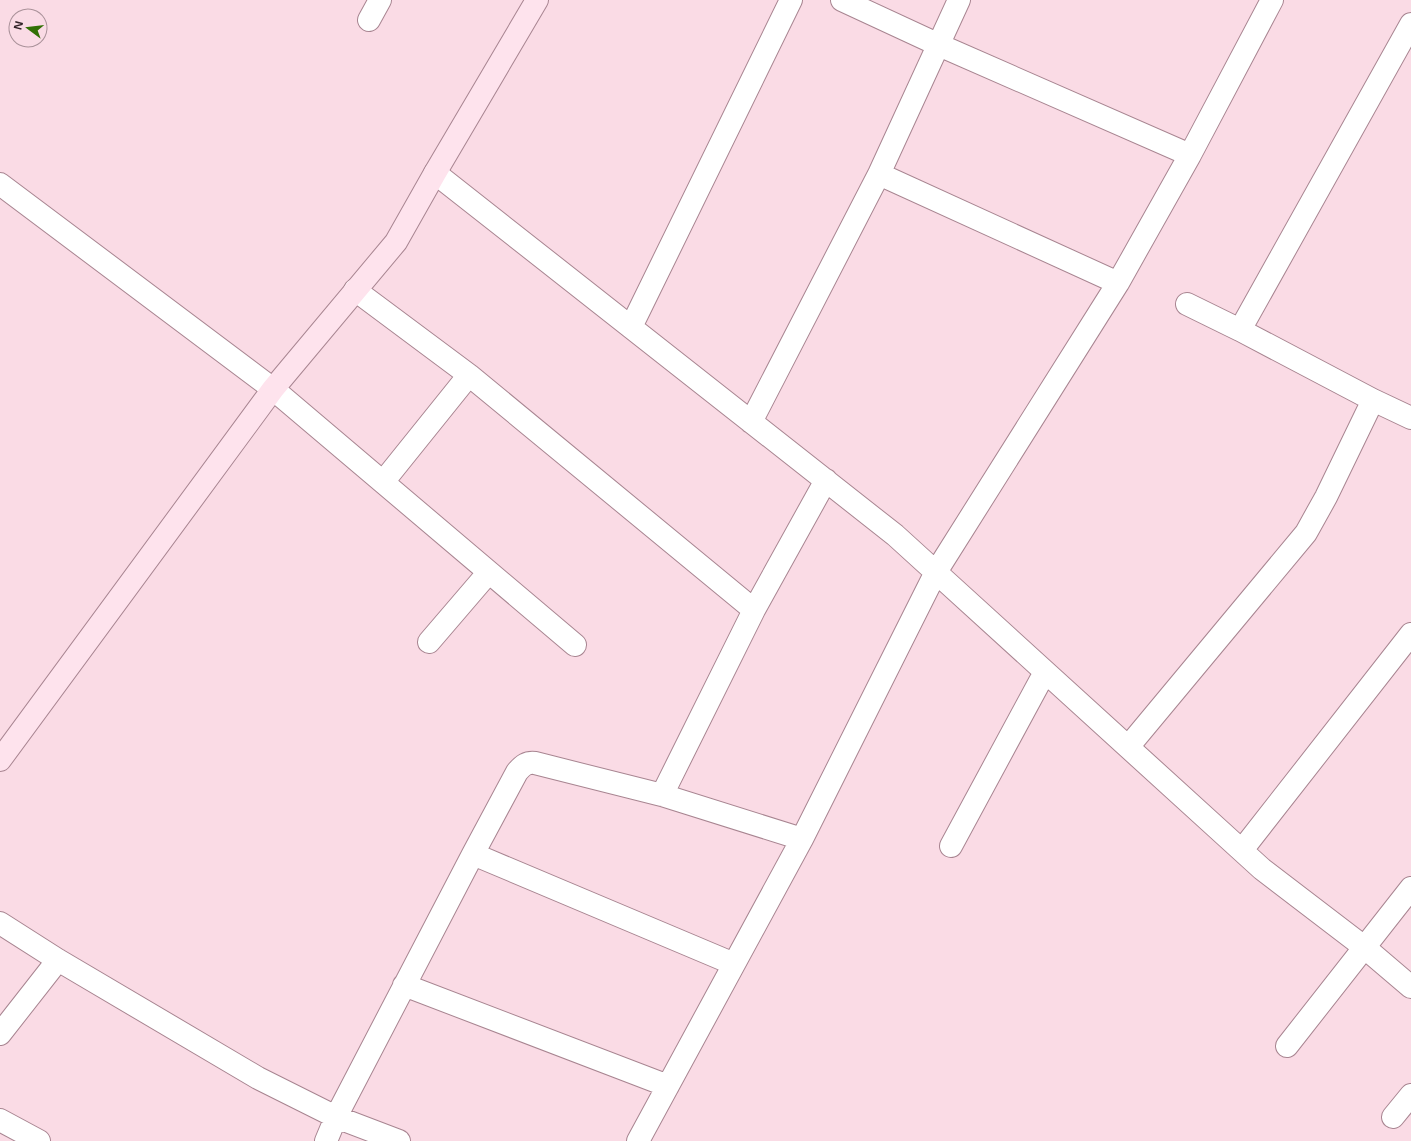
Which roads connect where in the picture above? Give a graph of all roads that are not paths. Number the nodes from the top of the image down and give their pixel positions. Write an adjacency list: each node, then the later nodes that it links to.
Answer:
1 (380, 0): 7 (street)
2 (537, 0): 11 (street)
3 (791, 0): 17 (street)
4 (842, 0): 9 (street)
5 (959, 0): 9 (street)
6 (1272, 0): 10 (street)
7 (369, 20)
8 (1411, 24): 18 (street)
9 (939, 45): 10 (street); 12 (street)
10 (1190, 155): 14 (street)
11 (435, 173): 15 (street); 17 (street)
12 (879, 174): 14 (street); 23 (street)
13 (0, 184): 20 (street)
14 (1118, 283): 27 (street)
15 (355, 290): 19 (street); 20 (street)
16 (1187, 304): 18 (street)
17 (631, 327): 23 (street)
18 (1240, 330): 21 (street)
19 (469, 374): 25 (street); 28 (street)
20 (273, 389): 25 (street); 34 (street)
21 (1373, 400): 22 (street); 33 (street)
22 (1411, 418)
23 (751, 422): 24 (street)
24 (826, 480): 27 (street); 28 (street)
25 (383, 482): 26 (street)
26 (489, 572): 30 (street); 31 (street)
27 (936, 572): 32 (street); 36 (street)
28 (754, 610): 35 (street)
29 (1411, 634): 38 (street)
30 (429, 642)
31 (575, 645)
32 (1045, 672): 33 (street); 37 (street)
33 (1128, 747): 38 (street)
34 (0, 760)
35 (662, 794): 36 (street); 39 (street)
36 (802, 838): 44 (street)
37 (951, 846)
38 (1242, 850): 42 (street)
39 (473, 854): 44 (street); 45 (street)
40 (1411, 888): 42 (street)
41 (0, 923): 43 (street)
42 (1364, 947): 46 (street); 48 (street)
43 (58, 960): 47 (street); 51 (street)
44 (734, 964): 49 (street)
45 (404, 985): 49 (street); 51 (street)
46 (1411, 987)
47 (0, 1034)
48 (1287, 1046)
49 (668, 1086): 57 (street)
50 (1411, 1095): 52 (street)
51 (336, 1117): 55 (street); 56 (street)
52 (1393, 1117)
53 (0, 1120): 54 (street)
54 (39, 1141)
55 (326, 1141)
56 (399, 1141)
57 (638, 1141)

